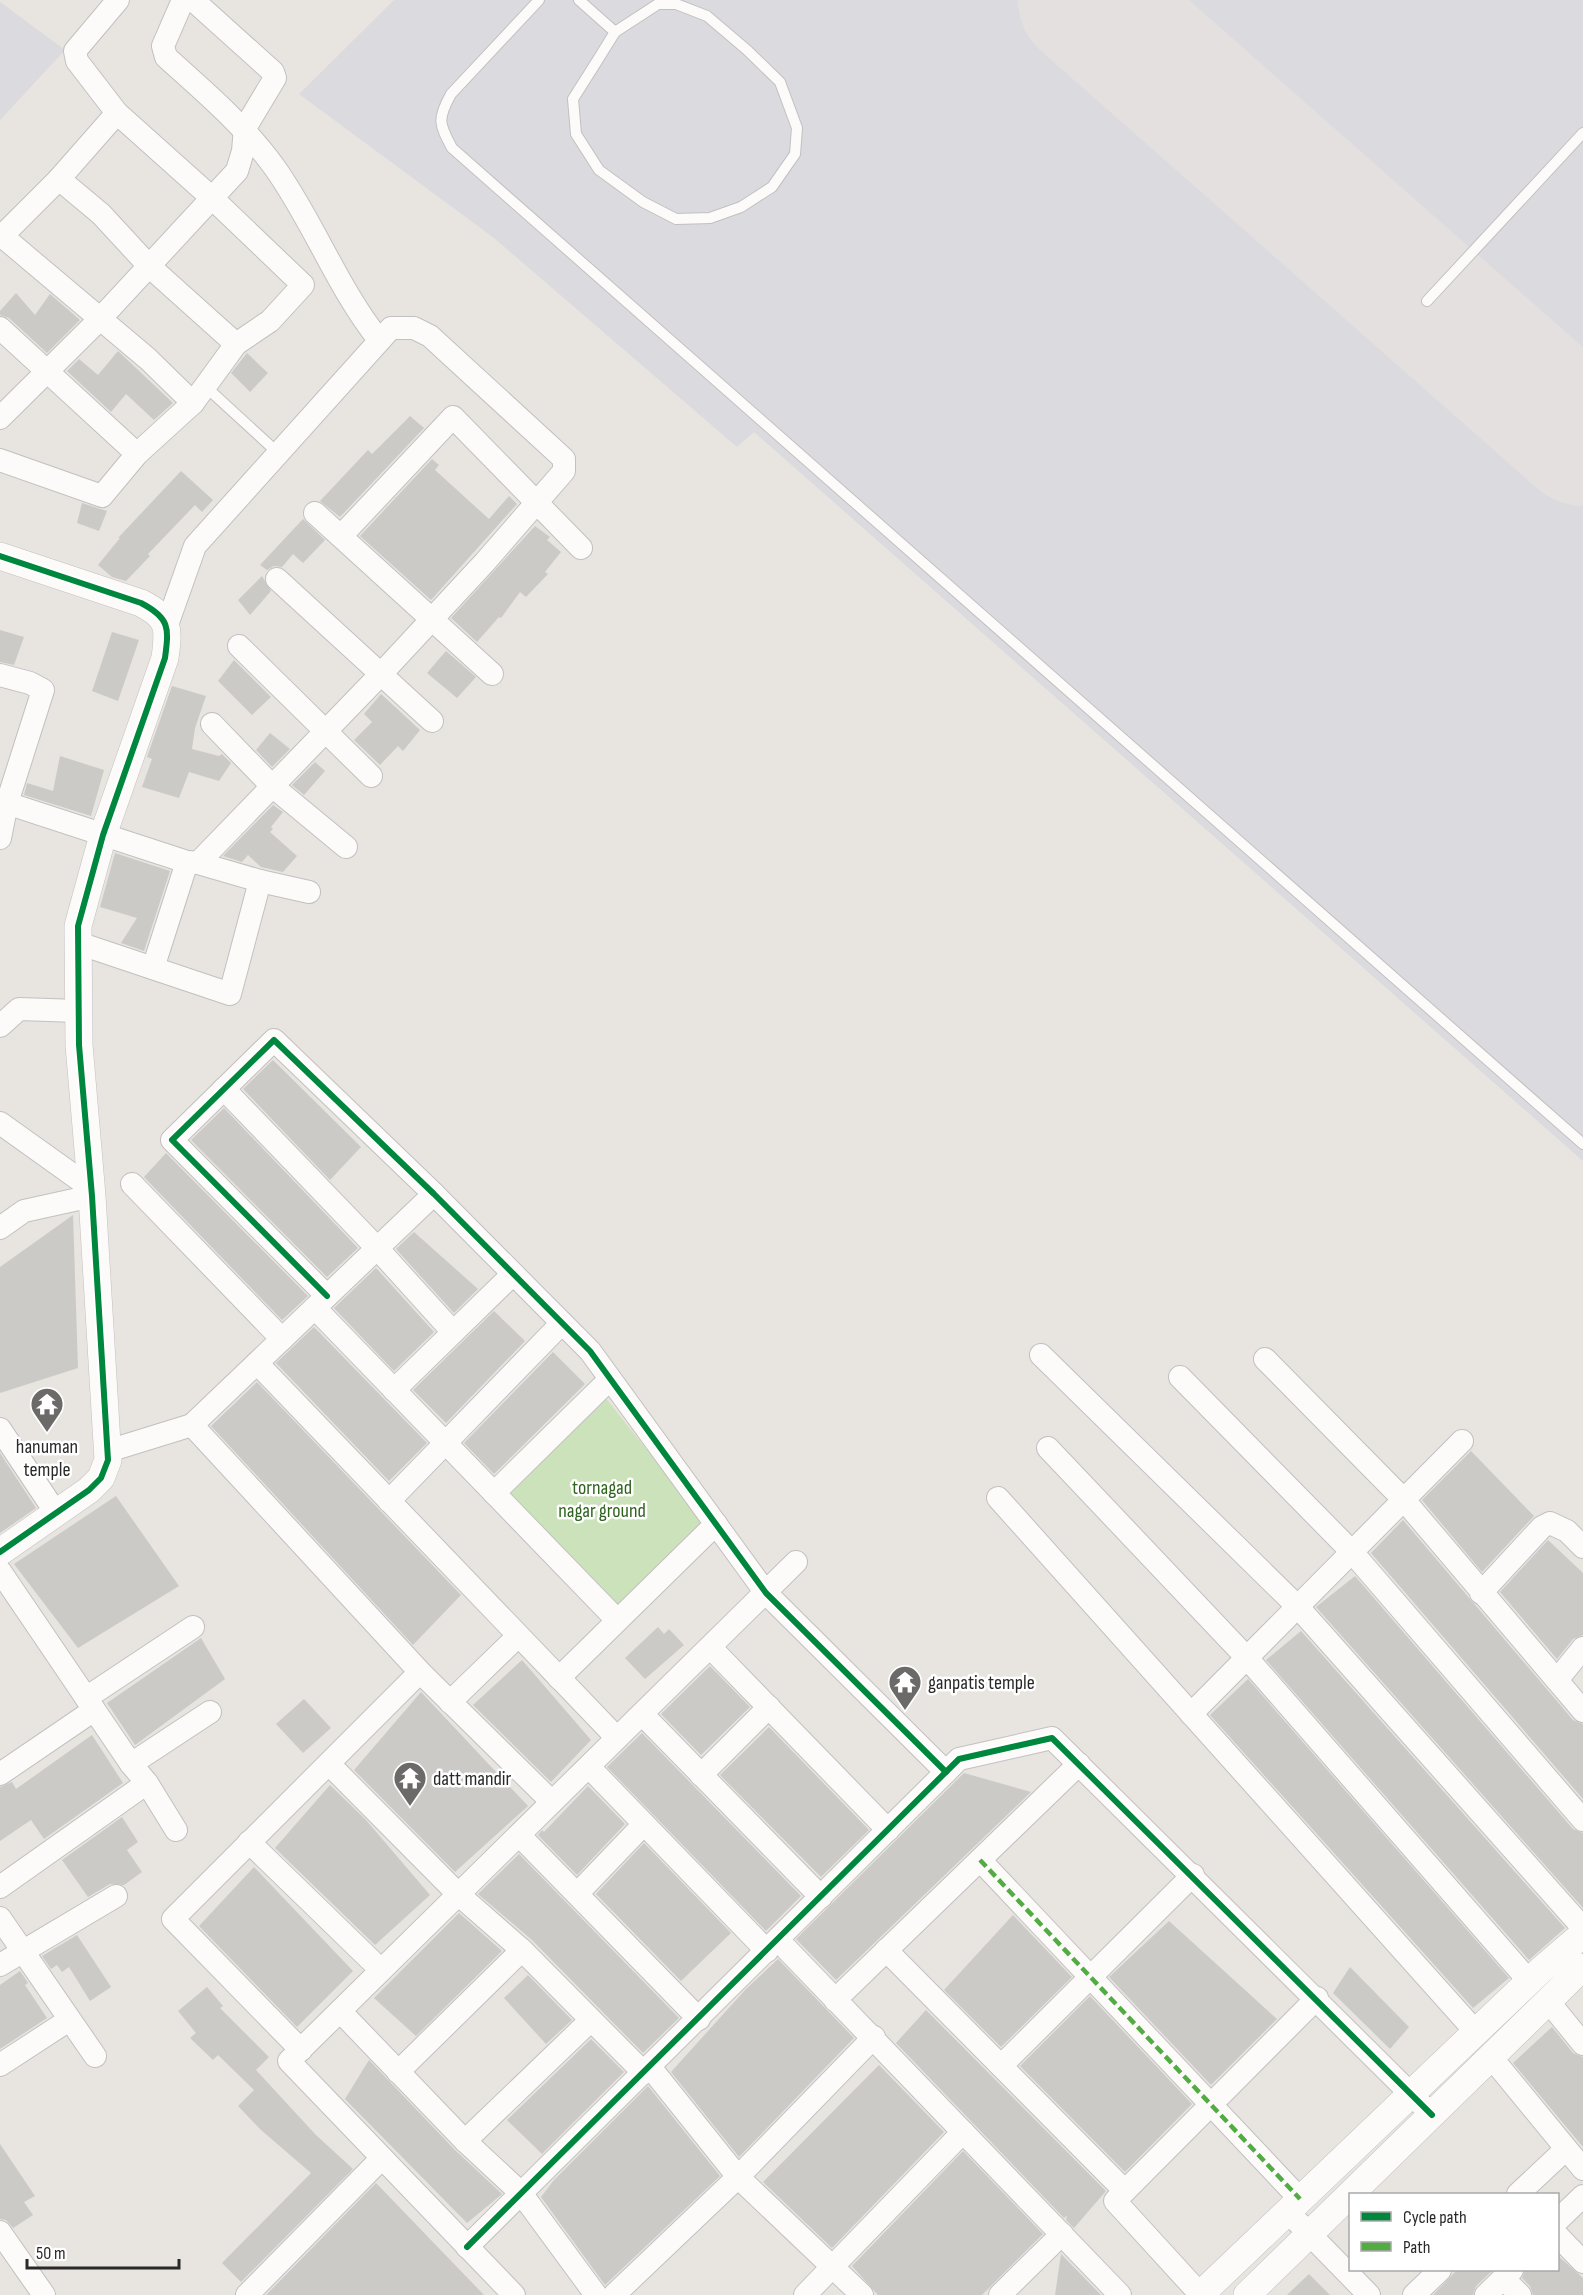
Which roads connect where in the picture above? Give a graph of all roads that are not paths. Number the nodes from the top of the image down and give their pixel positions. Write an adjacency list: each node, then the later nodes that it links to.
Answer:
1 (118, 0): 8 (street)
2 (183, 0): 9 (street)
3 (193, 0): 9 (street)
4 (539, 0): 56 (lane)
5 (579, 0): 7 (lane)
6 (676, 2): 7 (lane); 7 (lane)
7 (615, 32)
8 (117, 114): 11 (street); 12 (street)
9 (245, 128): 12 (street); 18 (street)
10 (1583, 133): 15 (lane)
11 (59, 179): 13 (street); 14 (street)
12 (212, 198): 14 (street); 19 (street)
13 (1, 237): 16 (street)
14 (149, 266): 16 (street); 19 (street)
15 (1427, 301)
16 (99, 320): 20 (street); 21 (street)
17 (0, 328): 20 (street)
18 (380, 340): 23 (street); 26 (street)
19 (237, 344): 21 (street)
20 (47, 369): 22 (street); 24 (street)
21 (200, 395): 23 (lane); 24 (street)
22 (0, 418)
23 (278, 453): 33 (street)
24 (137, 454): 25 (street)
25 (0, 460)
26 (538, 503): 28 (street); 29 (street); 32 (street)
27 (315, 513): 28 (street)
28 (342, 535): 32 (street)
29 (581, 548)
30 (0, 556): 33 (street)
31 (277, 579): 35 (street)
32 (430, 619): 35 (street); 36 (street)
33 (167, 625): 44 (street)
34 (239, 646): 40 (street)
35 (381, 674): 38 (street); 40 (street)
36 (492, 674)
37 (0, 675): 43 (street)
38 (432, 720)
39 (212, 724): 42 (street)
40 (326, 731): 41 (street); 42 (street)
41 (371, 776)
42 (271, 785): 46 (street); 47 (street)
43 (4, 802): 44 (street); 45 (street)
44 (103, 835): 47 (street); 50 (street)
45 (0, 838)
46 (346, 847)
47 (193, 862): 48 (street); 51 (street)
48 (260, 882): 49 (street); 51 (street)
49 (309, 892)
50 (78, 943): 51 (street); 52 (street)
51 (153, 968)
52 (78, 1011): 53 (street); 58 (street)
53 (0, 1026)
54 (224, 1089): 59 (street); 61 (street); 63 (street)
55 (0, 1123): 58 (street)
56 (1583, 1144)
57 (132, 1184): 66 (street)
58 (92, 1192): 60 (street); 78 (street)
59 (434, 1194): 61 (street); 62 (street)
60 (0, 1228)
61 (377, 1248): 63 (street); 65 (street)
62 (513, 1274): 64 (street); 65 (street)
63 (321, 1302): 66 (street); 72 (street)
64 (562, 1323): 71 (street); 76 (street)
65 (453, 1332): 72 (street)
66 (282, 1339): 69 (street)
67 (1041, 1355): 92 (street)
68 (1264, 1359): 81 (street)
69 (257, 1363): 73 (street); 82 (street)
70 (1180, 1377): 87 (street)
71 (610, 1379): 79 (street); 84 (street)
72 (394, 1390): 76 (street)
73 (192, 1425): 78 (street); 99 (street)
74 (0, 1429): 83 (street)
75 (1462, 1441): 81 (street)
76 (446, 1443): 79 (street); 82 (street)
77 (1048, 1448): 98 (street)
78 (108, 1451): 83 (street)
79 (494, 1493): 93 (street)
80 (998, 1498): 108 (street)
81 (1404, 1500): 87 (street); 91 (street)
82 (389, 1501): 95 (street)
83 (56, 1513): 86 (street)
84 (716, 1524): 90 (street); 93 (street)
85 (1583, 1547): 91 (street)
86 (0, 1552)
87 (1352, 1552): 92 (street); 119 (street)
88 (796, 1562): 90 (street)
89 (0, 1571): 103 (street)
90 (766, 1593): 96 (street); 114 (street)
91 (1481, 1593): 101 (street)
92 (1298, 1607): 98 (street); 133 (street)
93 (617, 1620): 100 (street)
94 (193, 1627): 103 (street)
95 (518, 1636): 100 (street); 102 (street)
96 (710, 1647): 104 (street); 107 (street)
97 (1583, 1648): 101 (street)
98 (1247, 1658): 108 (street); 143 (street)
99 (420, 1672): 102 (street); 111 (street)
100 (558, 1678): 109 (street)
101 (1557, 1680): 105 (street)
102 (450, 1702): 118 (street)
103 (90, 1704): 110 (street); 115 (street)
104 (769, 1707): 116 (street); 122 (street)
105 (1583, 1711)
106 (210, 1712): 110 (street)
107 (642, 1714): 109 (street); 116 (street)
108 (1191, 1714): 151 (street)
109 (617, 1738): 113 (street)
110 (131, 1764): 117 (street)
111 (329, 1764): 124 (street); 128 (street)
112 (1079, 1764): 114 (street); 125 (street); 126 (street)
113 (589, 1767): 118 (street); 120 (street)
114 (946, 1772): 122 (street)
115 (0, 1774)
116 (701, 1775): 131 (street)
117 (147, 1783): 121 (street); 127 (street)
118 (552, 1802): 123 (street)
119 (1583, 1820)
120 (644, 1824): 129 (street); 135 (street)
121 (176, 1830)
122 (888, 1830): 131 (street)
123 (519, 1835): 128 (street); 129 (street)
124 (249, 1842): 141 (street); 154 (street)
125 (980, 1860): 138 (street); 142 (street)
126 (1193, 1875): 142 (street); 144 (street)
127 (0, 1887)
128 (458, 1894): 137 (street); 141 (street)
129 (577, 1894): 149 (street)
130 (116, 1896): 136 (street)
131 (821, 1897): 135 (street)
132 (0, 1918): 136 (street)
133 (1583, 1928)
134 (1583, 1934): 143 (street)
135 (772, 1945): 145 (street); 149 (street)
136 (22, 1950): 139 (street); 148 (street)
137 (522, 1950): 150 (street); 160 (street)
138 (886, 1950): 145 (street); 158 (street)
139 (0, 1965)
140 (1583, 1968): 146 (street)
141 (381, 1970): 147 (street)
142 (1091, 1976): 158 (street); 162 (street)
143 (1530, 1981): 151 (street)
144 (1317, 1998): 161 (street); 162 (street)
145 (835, 2000): 152 (street)
146 (1548, 2001): 153 (street); 156 (street)
147 (340, 2011): 154 (street); 160 (street)
148 (69, 2019): 155 (street); 157 (street)
149 (699, 2019): 159 (street)
150 (591, 2020): 159 (street); 165 (street)
151 (1476, 2032): 161 (street)
152 (874, 2037): 164 (street); 169 (street)
153 (1583, 2044)
154 (301, 2050): 167 (street)
155 (95, 2056)
156 (1491, 2057): 163 (street); 166 (street)
157 (0, 2065)
158 (1001, 2066): 170 (street)
159 (647, 2070): 169 (street); 171 (street)
160 (398, 2072): 165 (street)
161 (1412, 2093): 163 (street); 176 (street)
162 (1212, 2104): 170 (street); 176 (street)
163 (1432, 2115): 172 (street)
164 (963, 2132): 179 (street); 185 (street)
165 (465, 2141): 171 (street)
166 (1566, 2149): 168 (street); 173 (street)
167 (382, 2158): 182 (street); 189 (street)
168 (1583, 2169)
169 (738, 2176): 185 (street); 192 (street)
170 (1124, 2190): 197 (street)
171 (521, 2193): 182 (street); 191 (street)
172 (1351, 2193)
173 (1519, 2193)
174 (1349, 2195): 180 (street)
175 (1583, 2196): 177 (street)
176 (1294, 2205): 180 (street); 197 (street)
177 (1559, 2218)
178 (0, 2232): 183 (street)
179 (1062, 2234): 195 (street); 196 (street)
180 (1309, 2234): 198 (street); 199 (street)
181 (1559, 2238): 184 (street)
182 (467, 2247): 190 (street)
183 (8, 2260): 188 (street)
184 (1583, 2262)
185 (832, 2268): 193 (street); 194 (street)
186 (1439, 2271): 200 (street)
187 (1512, 2281): 201 (street)
188 (44, 2295)
189 (247, 2295)
190 (514, 2295)
191 (596, 2295)
192 (614, 2295)
193 (805, 2295)
194 (862, 2295)
195 (1000, 2295)
196 (1120, 2295)
197 (1200, 2295)
198 (1247, 2295)
199 (1369, 2295)
200 (1414, 2295)
201 (1486, 2295)

